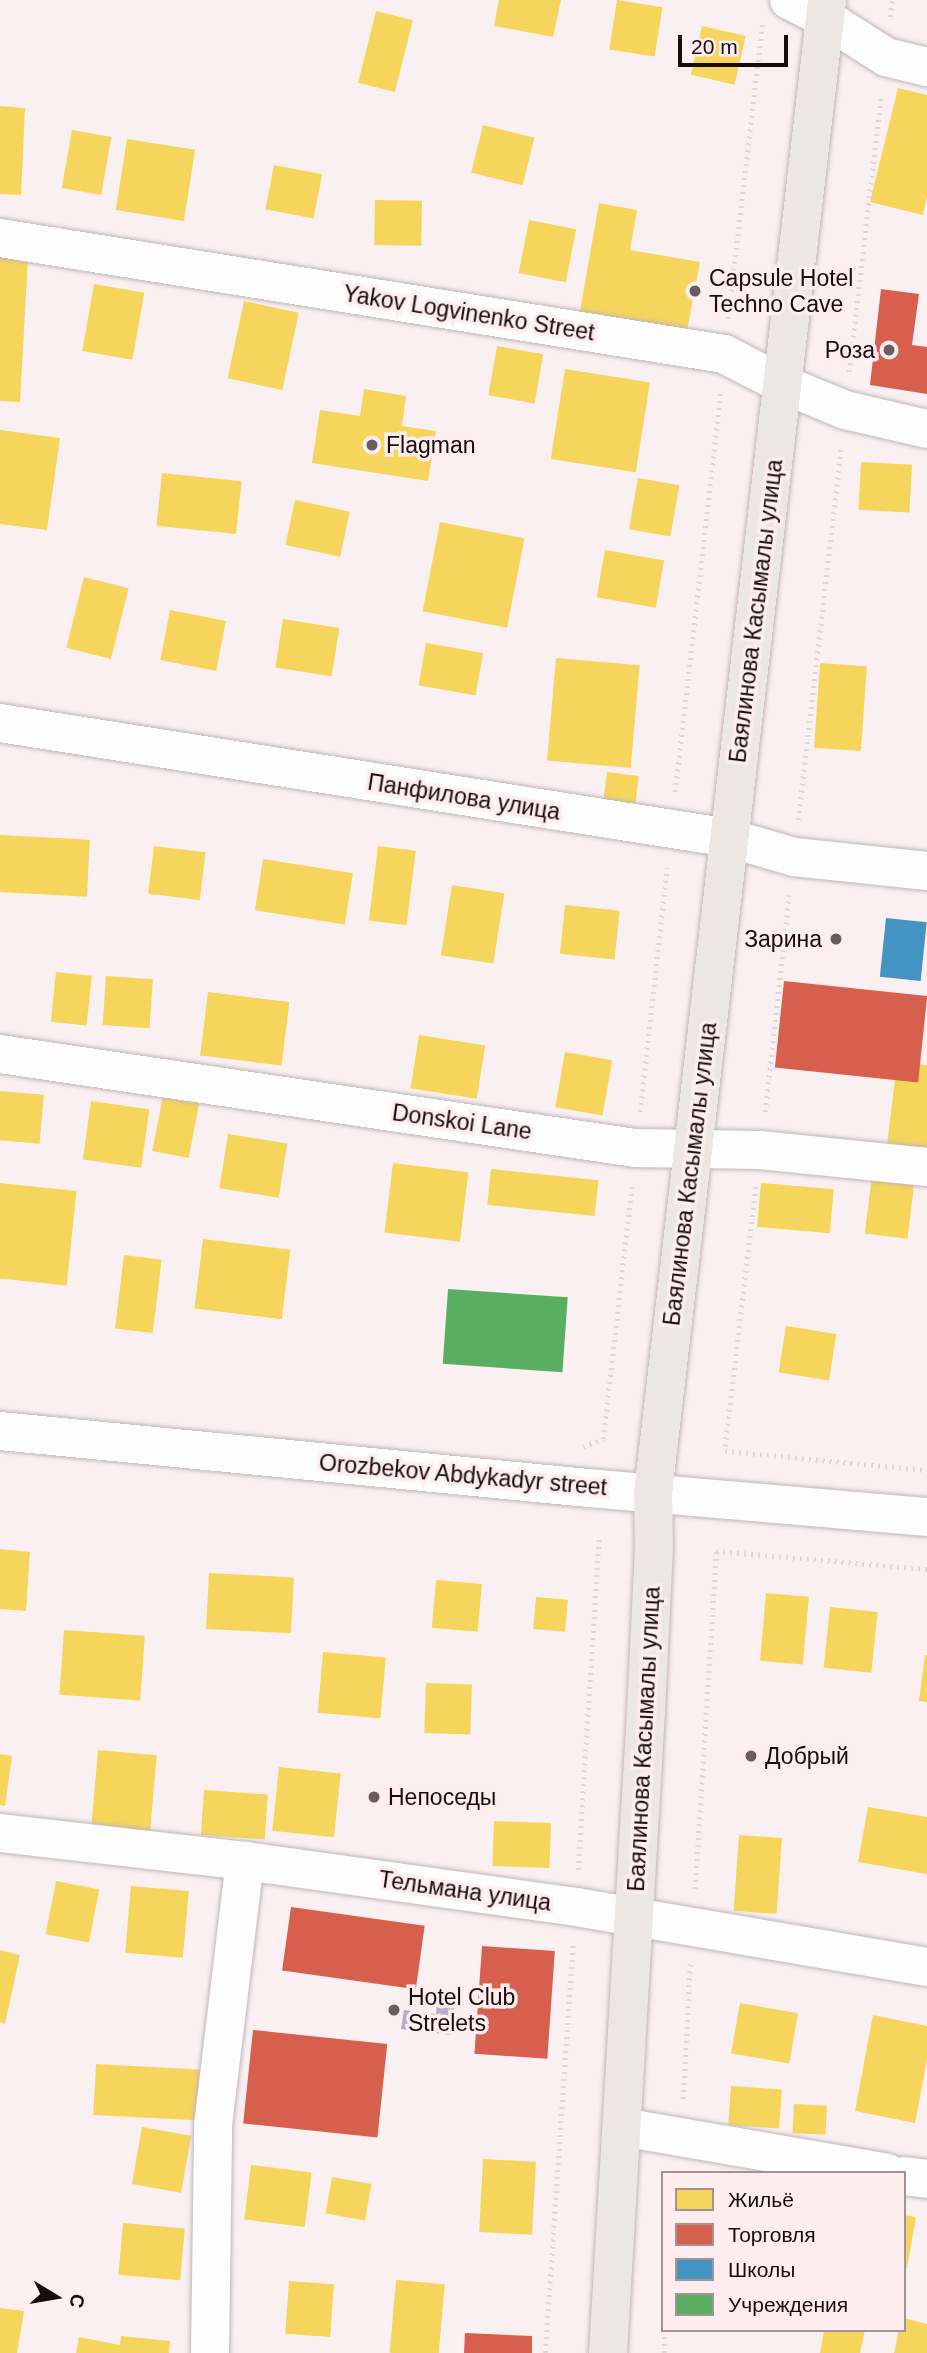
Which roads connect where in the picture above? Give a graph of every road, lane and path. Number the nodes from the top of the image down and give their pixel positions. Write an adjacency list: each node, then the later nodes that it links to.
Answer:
1 (892, 0): 4 (path)
2 (776, 6): 3 (street); 7 (path)
3 (826, 9): 4 (street); 8 (main road, Баялинова Касымалы улица)
4 (886, 57): 5 (street); 9 (path)
5 (927, 67)
6 (0, 238): 7 (street, Yakov Logvinenko Street)
7 (724, 354): 8 (street, Yakov Logvinenko Street); 12 (path)
8 (782, 384): 9 (street, Yakov Logvinenko Street); 13 (main road, Баялинова Касымалы улица)
9 (845, 410): 10 (street, Yakov Logvinenko Street); 14 (path)
10 (927, 429)
11 (0, 723): 12 (street, Панфилова улица)
12 (671, 831): 13 (street, Панфилова улица); 17 (path)
13 (729, 838): 14 (street, Панфилова улица); 19 (main road, Баялинова Касымалы улица)
14 (794, 857): 15 (street, Панфилова улица); 18 (path)
15 (927, 871)
16 (0, 1054): 17 (street, Donskoi Lane)
17 (635, 1148): 19 (street, Donskoi Lane); 22 (path)
18 (760, 1150): 19 (street, Donskoi Lane); 20 (street, Donskoi Lane); 23 (path)
19 (693, 1151): 24 (main road, Баялинова Касымалы улица)
20 (927, 1167)
21 (0, 1431): 24 (street, Orozbekov Abdykadyr street)
22 (579, 1449)
23 (927, 1470)
24 (653, 1493): 25 (street, Orozbekov Abdykadyr street); 29 (main road, Баялинова Касымалы улица)
25 (927, 1517)
26 (927, 1569): 30 (path)
27 (0, 1833): 28 (street, Тельмана улица)
28 (245, 1861): 29 (street, Тельмана улица); 38 (street)
29 (635, 1916): 30 (street, Тельмана улица); 32 (main road, Баялинова Касымалы улица)
30 (692, 1928): 31 (street, Тельмана улица); 33 (path)
31 (927, 1967)
32 (622, 2127): 33 (street); 39 (main road, Баялинова Касымалы улица)
33 (681, 2138): 34 (street)
34 (875, 2171)
35 (906, 2176): 36 (street)
36 (927, 2179)
37 (666, 2332): 40 (path)
38 (210, 2353)
39 (608, 2353)
40 (664, 2353)

